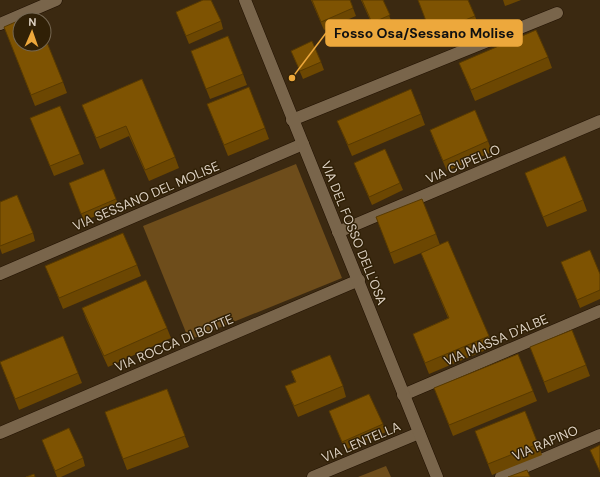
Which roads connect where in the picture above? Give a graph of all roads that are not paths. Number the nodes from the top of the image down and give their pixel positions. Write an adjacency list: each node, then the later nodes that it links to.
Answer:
1 (56, 0): 4 (street)
2 (245, 0): 5 (street, VIA DEL FOSSO DELL'OSA)
3 (557, 13): 5 (street)
4 (0, 24)
5 (292, 120): 7 (street, VIA DEL FOSSO DELL'OSA)
6 (600, 121): 8 (street, VIA CUPELLO)
7 (303, 144): 8 (street, VIA DEL FOSSO DELL'OSA); 9 (street, VIA SESSANO DEL MOLISE)
8 (338, 232): 10 (street, VIA DEL FOSSO DELL'OSA)
9 (0, 274)
10 (358, 280): 12 (street, VIA DEL FOSSO DELL'OSA); 13 (street, VIA ROCCA DI BOTTE)
11 (600, 311): 12 (street, VIA MASSA D'ALBE)
12 (403, 395): 14 (street, VIA DEL FOSSO DELL'OSA)
13 (0, 433)
14 (419, 433): 16 (street, VIA LENTELLA); 17 (street, VIA DEL FOSSO DELL'OSA)
15 (600, 435): 18 (street, VIA RAPINO)
16 (313, 477)
17 (437, 477)
18 (501, 477)

